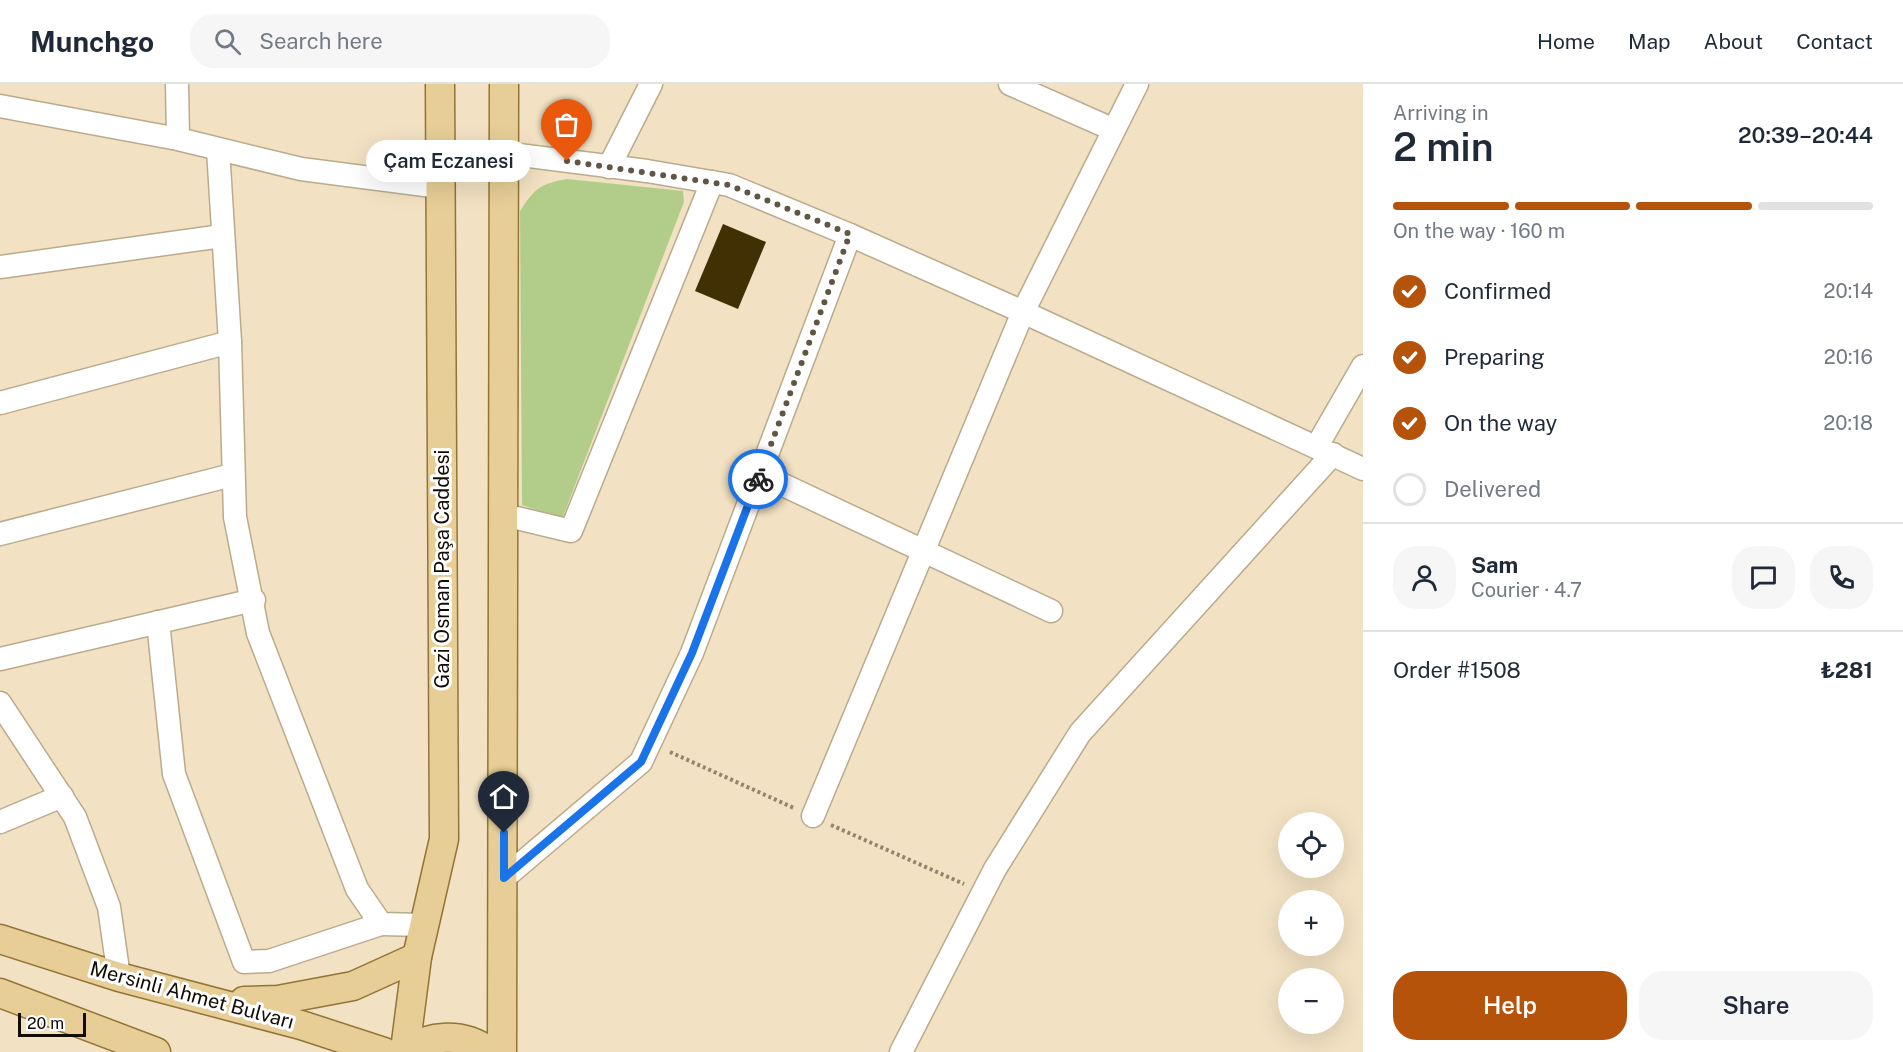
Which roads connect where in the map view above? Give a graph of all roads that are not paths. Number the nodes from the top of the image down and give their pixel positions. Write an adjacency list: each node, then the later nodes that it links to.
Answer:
1 (177, 84): 9 (street)
2 (440, 84): 14 (main road, Gazi Osman Paşa Caddesi)
3 (504, 84): 11 (main road)
4 (651, 84): 12 (street)
5 (1010, 84): 8 (street)
6 (1137, 84): 8 (street)
7 (0, 106): 9 (street)
8 (1112, 129): 18 (street)
9 (178, 139): 10 (street)
10 (218, 149): 14 (street); 16 (street)
11 (504, 153): 12 (street); 26 (main road)
12 (609, 166): 13 (street)
13 (712, 182): 15 (street); 26 (street)
14 (440, 187): 39 (main road, Gazi Osman Paşa Caddesi)
15 (850, 234): 18 (street); 24 (street)
16 (222, 236): 17 (street); 19 (street)
17 (0, 267)
18 (1023, 312): 22 (street); 28 (street)
19 (230, 342): 21 (street); 25 (street)
20 (1363, 366): 22 (street)
21 (0, 403)
22 (1325, 450): 23 (street); 49 (street)
23 (1363, 470)
24 (760, 474): 28 (street); 37 (street)
25 (232, 475): 27 (street); 29 (street)
26 (504, 516): 37 (main road)
27 (0, 534)
28 (924, 551): 30 (street); 35 (street)
29 (254, 600): 31 (street); 38 (street)
30 (1051, 611)
31 (158, 622): 32 (street); 38 (street)
32 (0, 659)
33 (0, 703): 34 (street)
34 (62, 796): 36 (street); 42 (street)
35 (813, 816)
36 (0, 822)
37 (504, 878): 48 (main road)
38 (381, 924): 39 (street)
39 (424, 925): 41 (main road, Gazi Osman Paşa Caddesi)
40 (0, 939): 42 (main road, Mersinli Ahmet Bulvarı)
41 (417, 957): 44 (main road); 45 (main road, Gazi Osman Paşa Caddesi)
42 (119, 977): 44 (main road, Mersinli Ahmet Bulvarı)
43 (0, 993): 46 (main road)
44 (213, 1002): 45 (main road, Mersinli Ahmet Bulvarı)
45 (397, 1051): 47 (main road)
46 (156, 1052)
47 (490, 1052)
48 (502, 1052)
49 (901, 1052)

